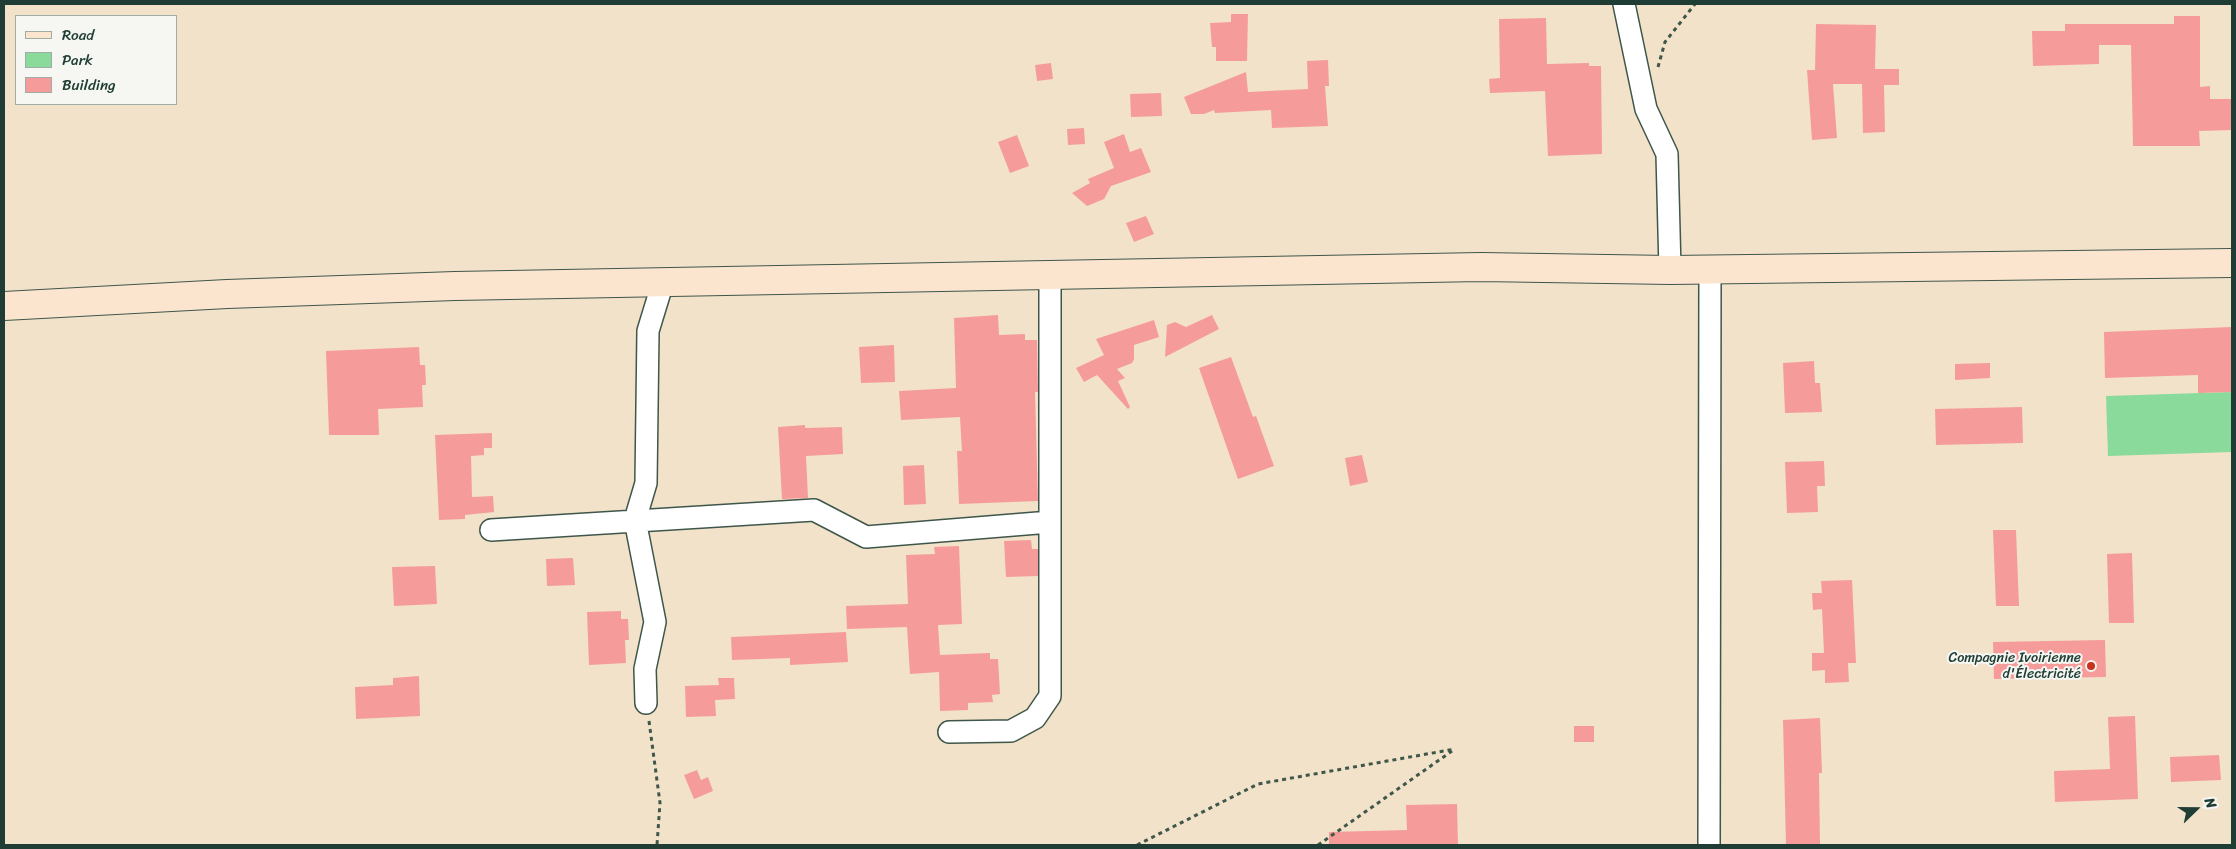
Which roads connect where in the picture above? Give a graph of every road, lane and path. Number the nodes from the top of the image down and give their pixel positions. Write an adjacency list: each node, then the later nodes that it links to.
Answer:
1 (1624, 4): 5 (street)
2 (1695, 4): 3 (path)
3 (1657, 70)
4 (2232, 263): 6 (street)
5 (1670, 270): 6 (street); 7 (street)
6 (1710, 270): 18 (street)
7 (1050, 275): 8 (street); 11 (street)
8 (664, 282): 9 (street); 10 (street)
9 (4, 306)
10 (635, 520): 11 (street); 12 (street); 13 (street)
11 (1050, 522): 14 (street)
12 (491, 530)
13 (646, 703): 15 (path)
14 (949, 732)
15 (657, 845)
16 (1137, 845): 17 (path)
17 (1318, 845)
18 (1709, 845)

